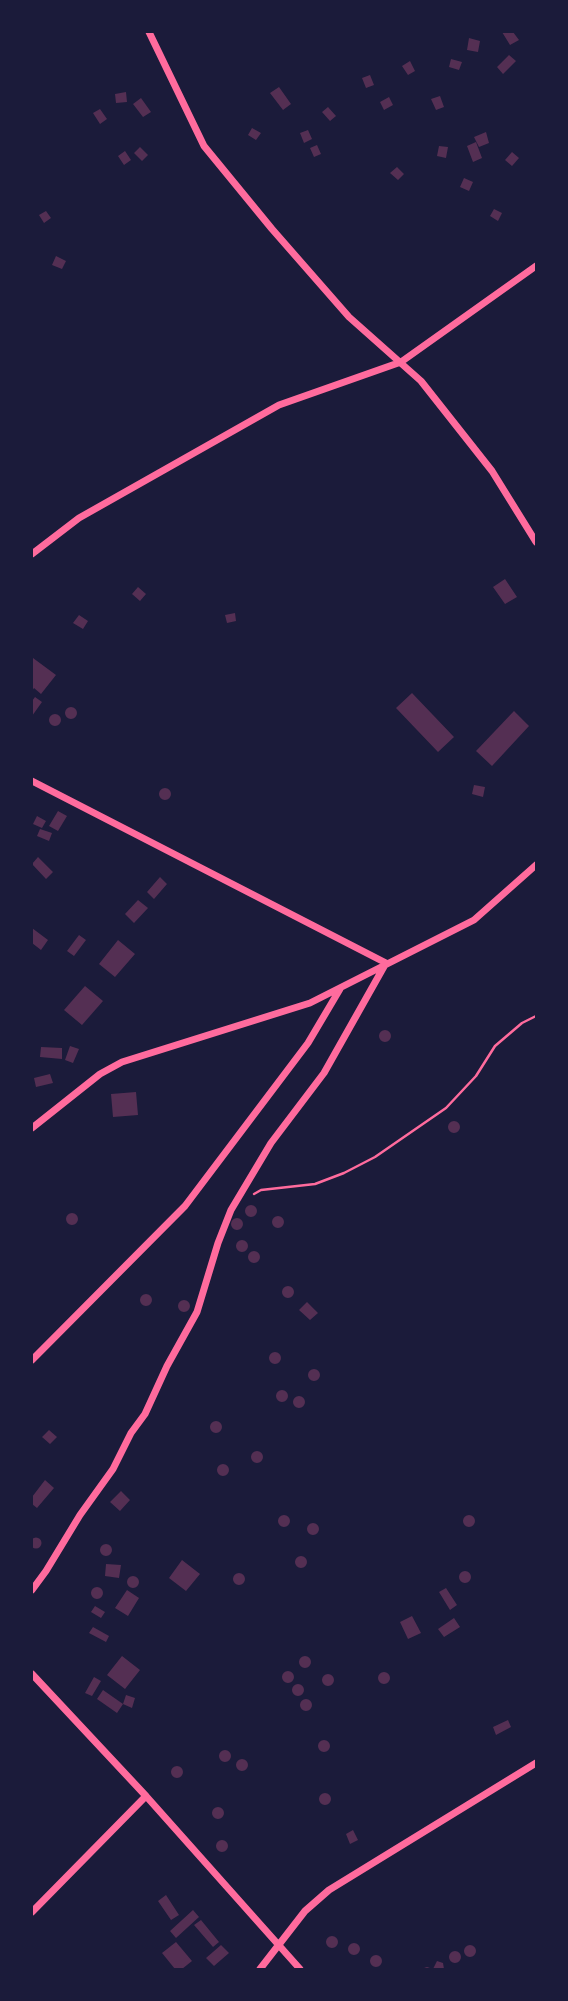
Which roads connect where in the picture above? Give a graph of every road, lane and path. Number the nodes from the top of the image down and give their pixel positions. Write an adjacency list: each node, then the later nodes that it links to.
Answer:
1 (149, 32): 3 (street)
2 (537, 266): 3 (street)
3 (401, 362): 4 (street); 5 (street)
4 (537, 542)
5 (32, 554)
6 (32, 781): 8 (street)
7 (537, 866): 8 (street)
8 (386, 963): 9 (street); 14 (street)
9 (341, 989): 11 (street); 13 (street)
10 (537, 1016): 12 (path)
11 (32, 1128)
12 (251, 1197)
13 (32, 1360)
14 (32, 1590)
15 (32, 1674): 17 (street)
16 (537, 1763): 19 (street)
17 (146, 1796): 18 (street); 19 (street)
18 (32, 1912)
19 (279, 1945): 20 (street); 21 (street)
20 (260, 1969)
21 (300, 1969)

